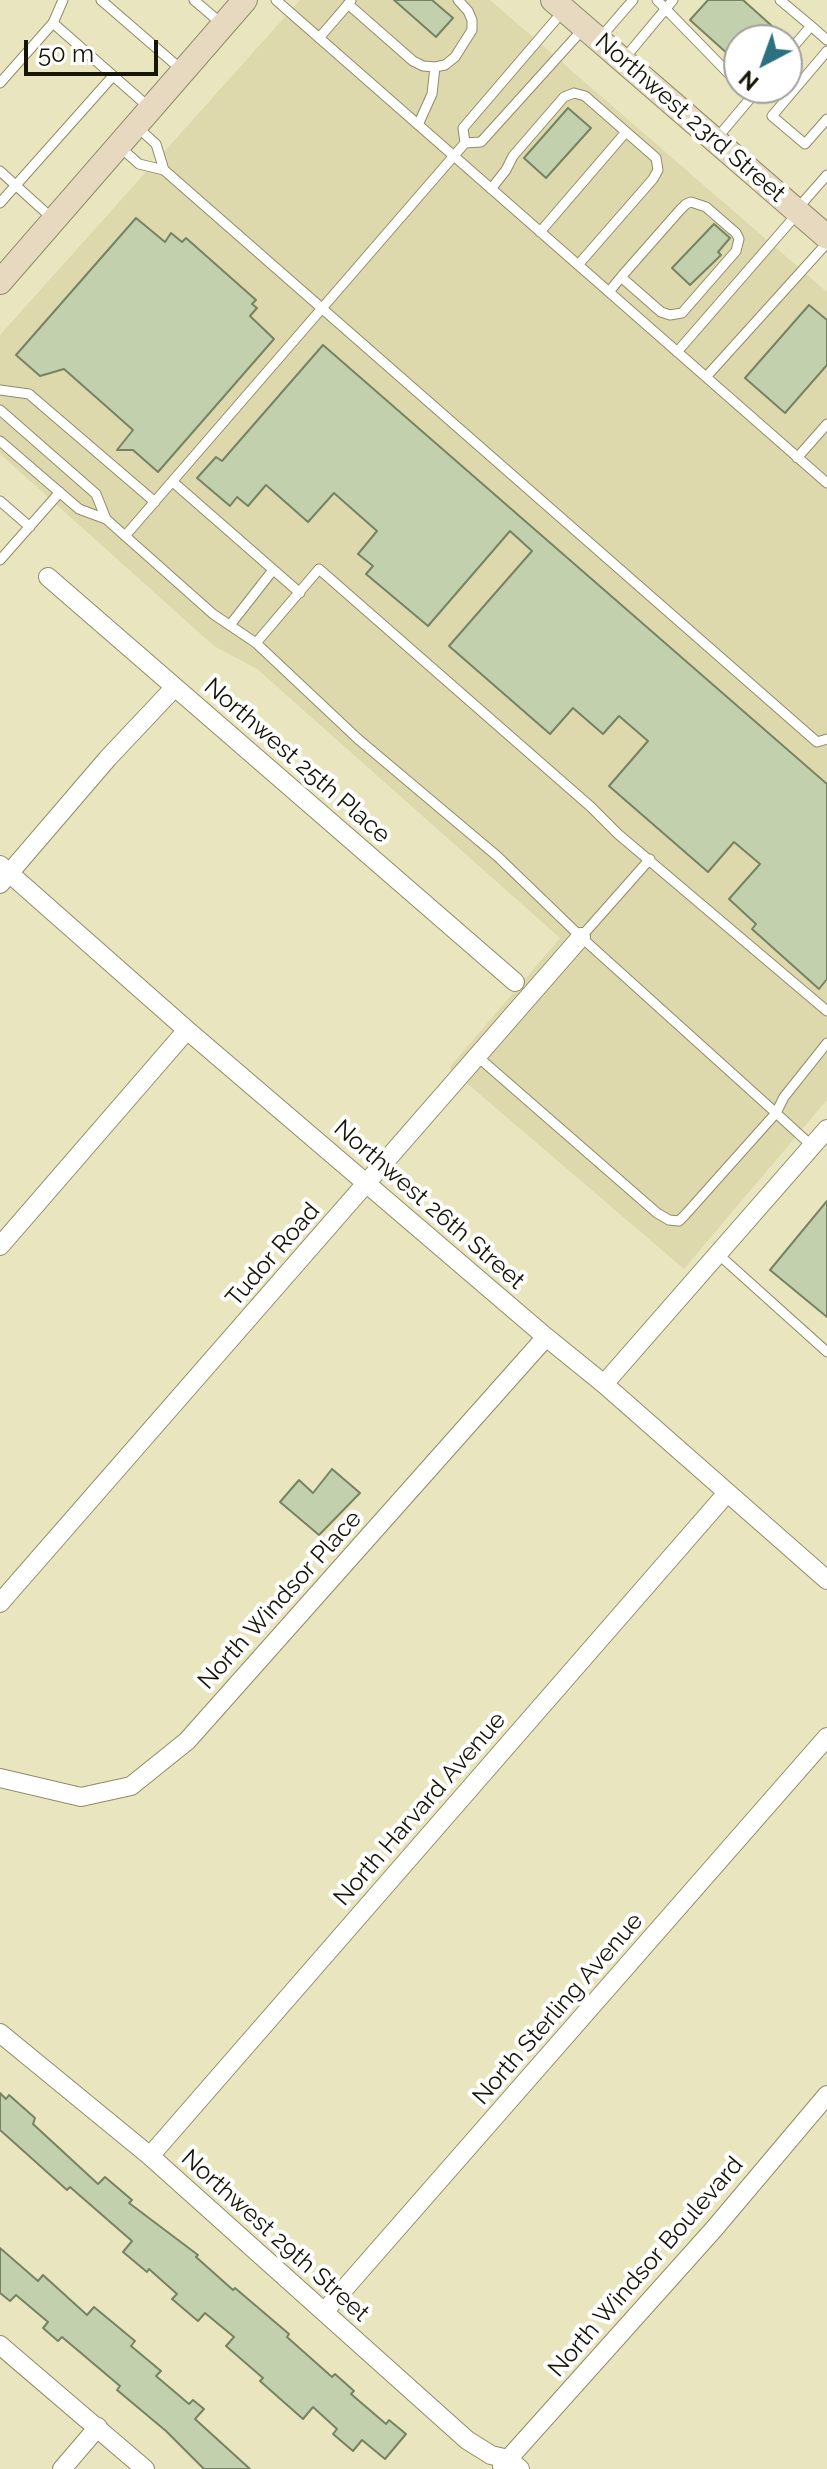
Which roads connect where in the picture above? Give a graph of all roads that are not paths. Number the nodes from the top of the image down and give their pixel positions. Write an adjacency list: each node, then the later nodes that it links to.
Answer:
1 (63, 0): 13 (lane)
2 (101, 0): 24 (lane)
3 (194, 0): 14 (lane)
4 (243, 0): 14 (main road)
5 (276, 0): 18 (lane)
6 (458, 0): 22 (lane)
7 (633, 0): 16 (lane)
8 (657, 0): 11 (lane)
9 (780, 0): 15 (lane)
10 (350, 2): 18 (lane); 22 (lane)
11 (670, 4): 21 (lane); 23 (lane)
12 (558, 5): 16 (main road, Northwest 23rd Street); 33 (lane)
13 (53, 23): 25 (lane); 26 (lane)
14 (223, 25): 24 (main road)
15 (811, 26): 17 (lane); 19 (lane)
16 (591, 34): 21 (main road, Northwest 23rd Street); 33 (lane)
17 (803, 35)
18 (319, 38): 30 (lane)
19 (827, 40)
20 (827, 51): 29 (lane)
21 (623, 61): 32 (main road, Northwest 23rd Street)
22 (435, 67): 30 (lane)
23 (723, 68)
24 (183, 71): 28 (main road)
25 (113, 76): 28 (lane); 39 (lane)
26 (0, 83)
27 (746, 104): 32 (lane)
28 (143, 117): 34 (main road); 36 (lane)
29 (827, 119)
30 (418, 125): 35 (lane)
31 (626, 132): 40 (lane); 44 (lane); 46 (lane)
32 (715, 141): 42 (main road, Northwest 23rd Street)
33 (465, 143): 35 (lane)
34 (119, 146): 36 (lane); 43 (main road)
35 (454, 157): 40 (lane); 50 (lane)
36 (164, 170): 50 (lane)
37 (0, 171): 39 (lane)
38 (827, 175): 42 (lane)
39 (16, 186): 41 (lane); 43 (lane)
40 (491, 189): 44 (lane)
41 (0, 203)
42 (798, 211): 45 (main road, Northwest 23rd Street); 51 (lane)
43 (54, 220): 48 (main road)
44 (540, 232): 46 (lane)
45 (827, 240): 52 (lane)
46 (578, 265): 49 (lane)
47 (621, 277): 47 (lane); 49 (lane)
48 (0, 282)
49 (609, 292): 51 (lane)
50 (322, 309): 58 (lane); 73 (lane)
51 (677, 352): 52 (lane)
52 (706, 377): 57 (lane)
53 (0, 390): 62 (lane)
54 (0, 410): 63 (lane)
55 (827, 424): 57 (lane)
56 (0, 441): 60 (lane)
57 (797, 458): 59 (lane)
58 (173, 482): 62 (lane); 67 (lane)
59 (827, 483)
60 (60, 492): 63 (lane); 64 (lane)
61 (0, 501): 64 (lane)
62 (155, 502): 65 (lane)
63 (106, 519): 65 (lane)
64 (30, 527): 66 (lane)
65 (125, 536): 70 (lane)
66 (0, 560)
67 (273, 570): 69 (lane); 70 (lane)
68 (48, 577): 72 (street, Northwest 25th Place)
69 (300, 593): 71 (lane); 74 (lane)
70 (230, 625): 71 (lane)
71 (256, 643): 76 (lane)
72 (174, 688): 75 (street); 77 (street, Northwest 25th Place)
73 (827, 739)
74 (650, 859): 76 (lane); 78 (lane)
75 (3, 874): 79 (street, Northwest 26th Street)
76 (581, 937): 81 (street, Tudor Road); 82 (lane)
77 (515, 982)
78 (827, 1011)
79 (187, 1030): 84 (street, Northwest 26th Street); 85 (street)
80 (827, 1043): 82 (lane)
81 (472, 1063): 82 (lane); 84 (street, Tudor Road)
82 (776, 1113): 83 (lane)
83 (821, 1140): 86 (street)
84 (367, 1183): 87 (street, Northwest 26th Street); 92 (street, Tudor Road)
85 (0, 1246)
86 (718, 1254): 88 (lane); 89 (street)
87 (546, 1337): 89 (street, Northwest 26th Street); 94 (street, North Windsor Place)
88 (827, 1352)
89 (604, 1384): 90 (street, Northwest 26th Street)
90 (727, 1493): 91 (street, Northwest 26th Street); 97 (street, North Harvard Avenue)
91 (827, 1580)
92 (0, 1603)
93 (827, 1737): 98 (street, North Sterling Avenue)
94 (0, 1778)
95 (0, 2033): 97 (street, Northwest 29th Street)
96 (827, 2095): 101 (street, North Windsor Boulevard)
97 (150, 2156): 98 (street, Northwest 29th Street)
98 (324, 2312): 101 (street, Northwest 29th Street)
99 (0, 2345): 100 (street)
100 (98, 2427): 102 (street); 103 (street)
101 (509, 2466)
102 (62, 2469)
103 (145, 2469)

